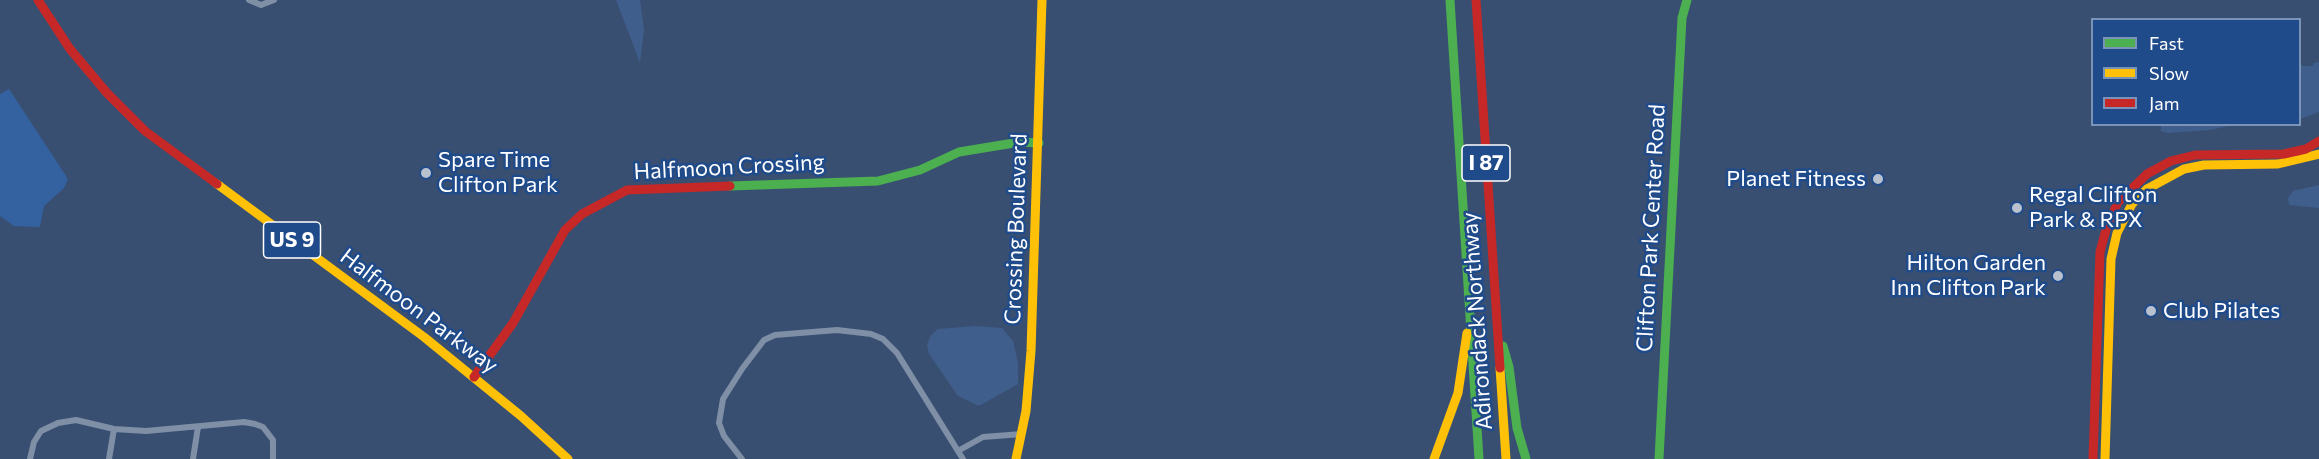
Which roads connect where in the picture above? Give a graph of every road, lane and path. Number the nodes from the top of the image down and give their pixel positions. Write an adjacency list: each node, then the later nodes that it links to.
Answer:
1 (38, 0): 13 (main road, Halfmoon Parkway / US 9)
2 (249, 0): 3 (street)
3 (274, 0)
4 (1042, 0): 9 (main road, Crossing Boulevard)
5 (1450, 0): 11 (main road, Adirondack Northway / I 87)
6 (1476, 0): 12 (main road, Adirondack Northway / I 87)
7 (1687, 0): 30 (main road, Clifton Park Center Road)
8 (2319, 141): 31 (main road)
9 (1039, 143): 13 (main road, Halfmoon Crossing); 16 (main road, Crossing Boulevard)
10 (2319, 154): 32 (main road)
11 (1471, 307): 26 (main road); 27 (main road, Adirondack Northway / I 87)
12 (1497, 326): 28 (main road, Adirondack Northway / I 87); 29 (main road)
13 (474, 377): 22 (main road, Halfmoon Parkway / US 9)
14 (198, 427): 15 (street); 20 (street); 21 (street)
15 (114, 429): 18 (street); 19 (street)
16 (1022, 434): 17 (street); 25 (main road, Crossing Boulevard)
17 (958, 451): 23 (street); 24 (street)
18 (30, 459)
19 (109, 459)
20 (194, 459)
21 (273, 459)
22 (568, 459)
23 (742, 459)
24 (963, 459)
25 (1016, 459)
26 (1434, 459)
27 (1479, 459)
28 (1506, 459)
29 (1526, 459)
30 (1659, 459)
31 (2093, 459)
32 (2105, 459)

